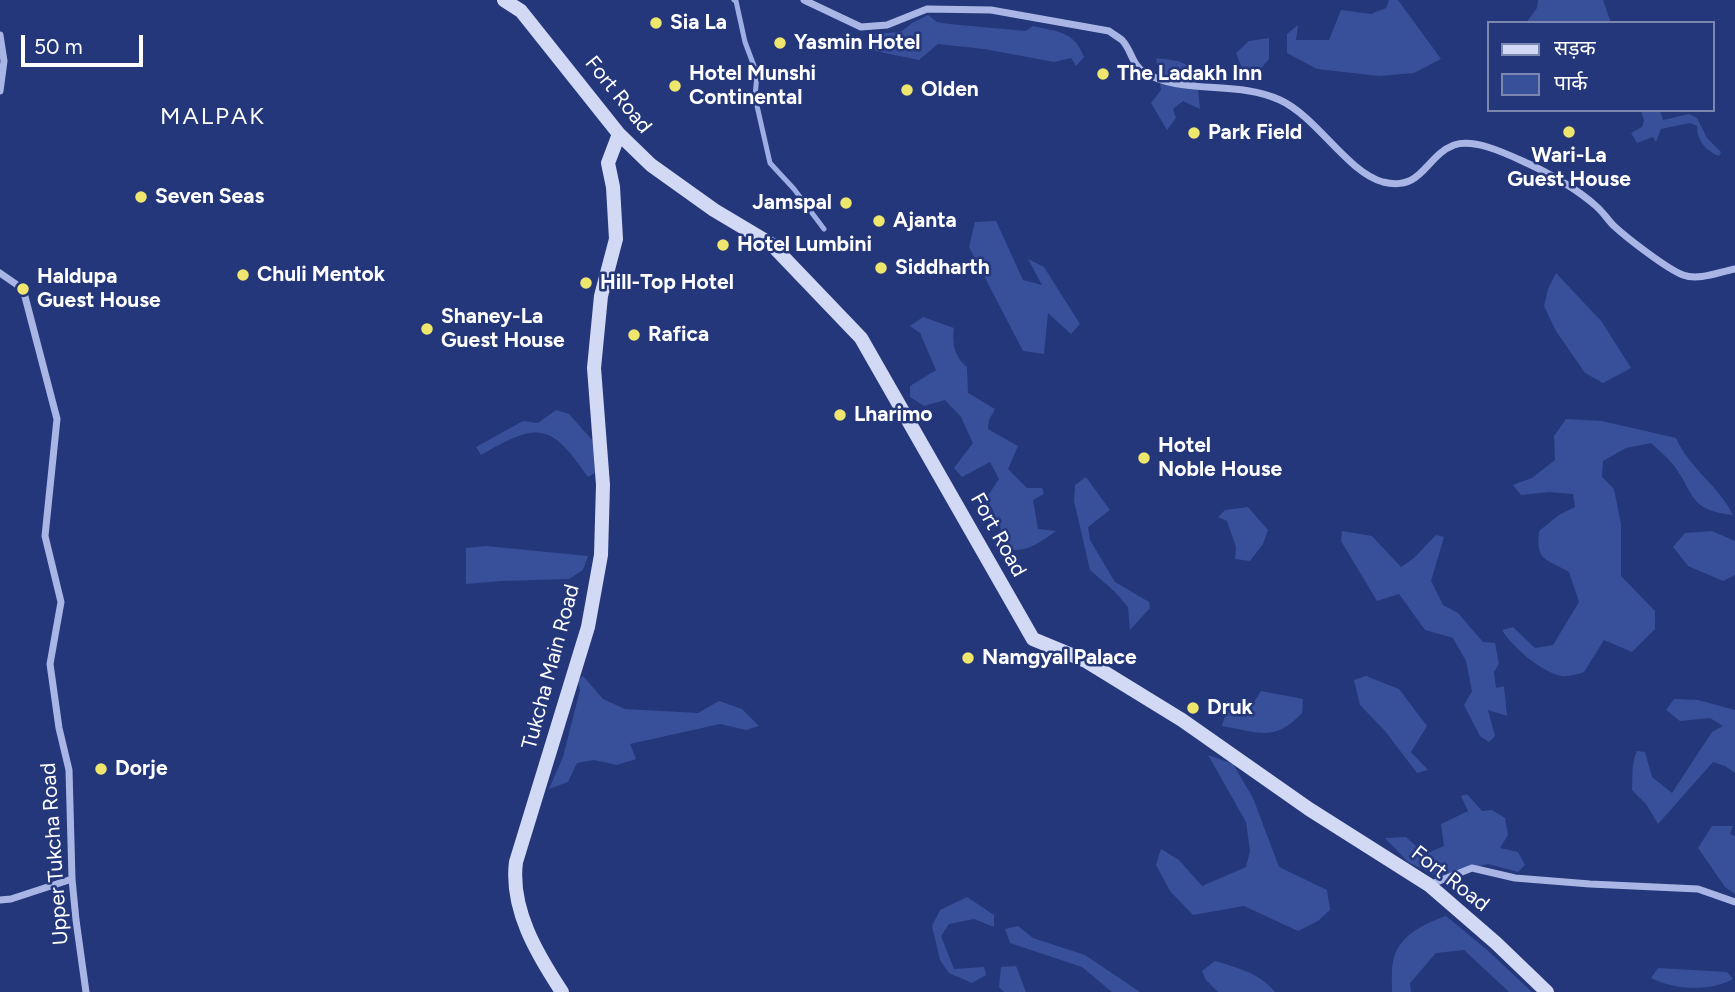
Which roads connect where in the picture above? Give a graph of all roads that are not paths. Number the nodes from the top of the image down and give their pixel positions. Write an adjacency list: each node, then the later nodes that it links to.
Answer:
1 (504, 0): 5 (street, Fort Road)
2 (804, 0): 6 (street)
3 (0, 35): 4 (street)
4 (0, 91)
5 (619, 134): 9 (street, Fort Road); 13 (street, Tukcha Main Road)
6 (1735, 269)
7 (0, 273): 8 (street, Upper Tukcha Road)
8 (72, 879): 10 (street); 12 (street, Upper Tukcha Road)
9 (1429, 885): 11 (street); 14 (street, Fort Road)
10 (0, 900)
11 (1735, 902)
12 (86, 992)
13 (562, 992)
14 (1547, 992)

